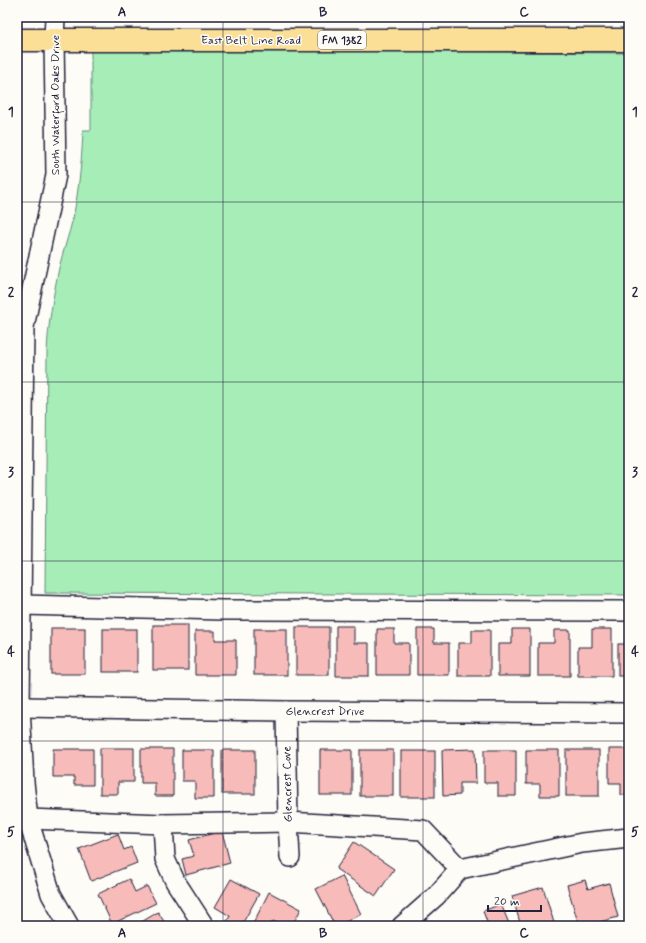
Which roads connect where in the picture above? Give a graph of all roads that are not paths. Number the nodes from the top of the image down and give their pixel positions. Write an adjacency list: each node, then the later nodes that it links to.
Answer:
1 (55, 17): 3 (street, South Waterford Oaks Drive)
2 (17, 40): 3 (main road, East Belt Line Road / FM 1382)
3 (54, 40): 4 (main road, East Belt Line Road / FM 1382); 5 (street, South Waterford Oaks Drive)
4 (629, 40)
5 (20, 378): 7 (street, South Waterford Oaks Drive)
6 (629, 611): 7 (street)
7 (20, 613): 10 (street, South Waterford Oaks Drive)
8 (286, 711): 9 (street, Glencrest Drive); 10 (street, Glencrest Drive); 12 (street, Glencrest Cove)
9 (629, 713)
10 (19, 716): 11 (street, South Waterford Oaks Drive)
11 (22, 821): 13 (street); 17 (street, South Waterford Oaks Drive)
12 (288, 822): 13 (street); 15 (street, Glencrest Cove); 16 (street)
13 (163, 824): 18 (street)
14 (629, 838): 16 (street)
15 (290, 857)
16 (460, 869): 19 (street)
17 (65, 925)
18 (204, 926)
19 (402, 926)

